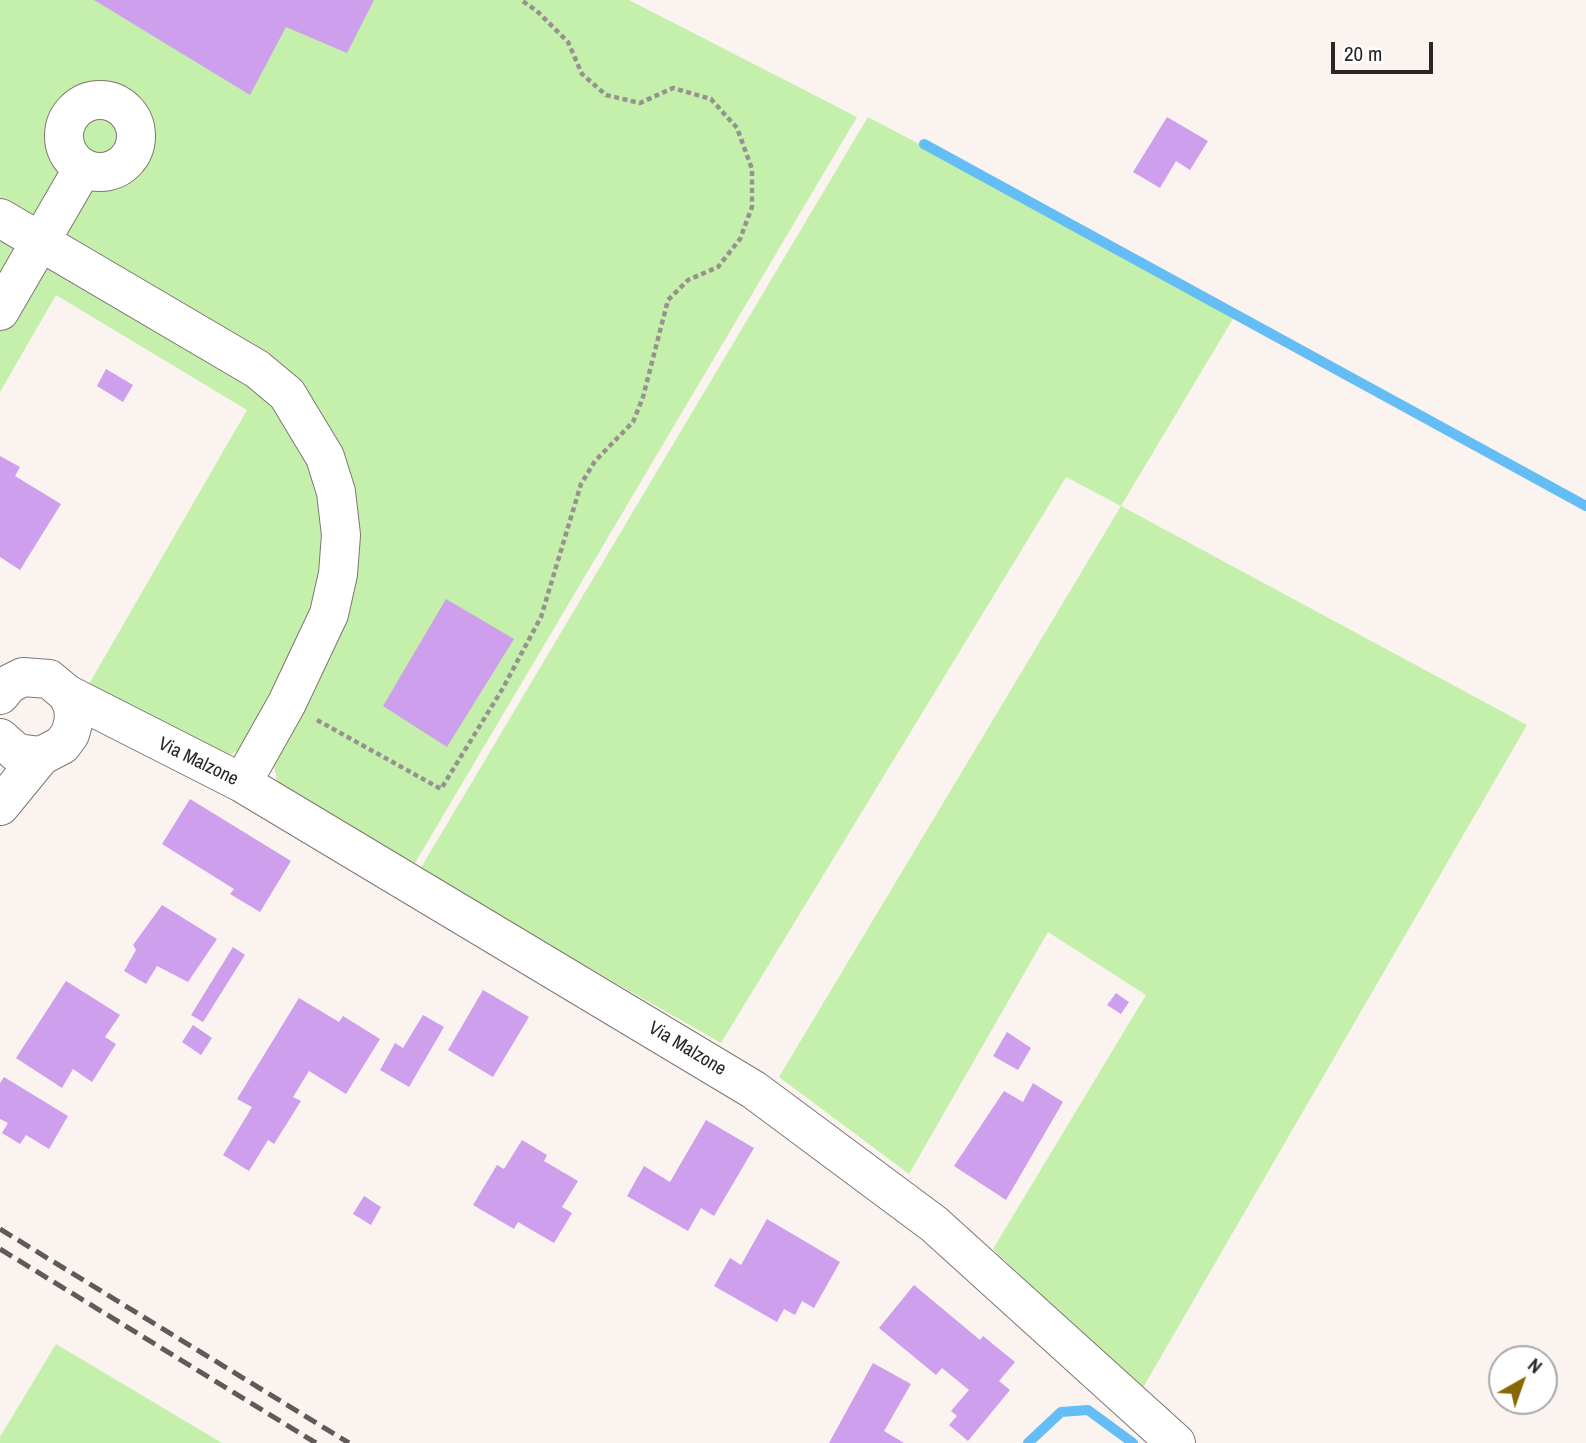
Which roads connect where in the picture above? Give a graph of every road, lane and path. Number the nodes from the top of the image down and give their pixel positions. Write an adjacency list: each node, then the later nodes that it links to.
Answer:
1 (521, 0): 9 (path)
2 (83, 168): 4 (street)
3 (0, 218): 4 (street)
4 (40, 242): 5 (street); 9 (street)
5 (0, 311)
6 (0, 657): 7 (street, Via Malzone)
7 (52, 685): 8 (street); 10 (street, Via Malzone); 12 (street)
8 (0, 695)
9 (287, 703): 13 (street)
10 (142, 734): 12 (street, Via Malzone); 13 (street, Via Malzone)
11 (0, 738): 12 (street)
12 (51, 751): 14 (street)
13 (242, 783): 15 (street, Via Malzone)
14 (0, 806)
15 (1176, 1443)

